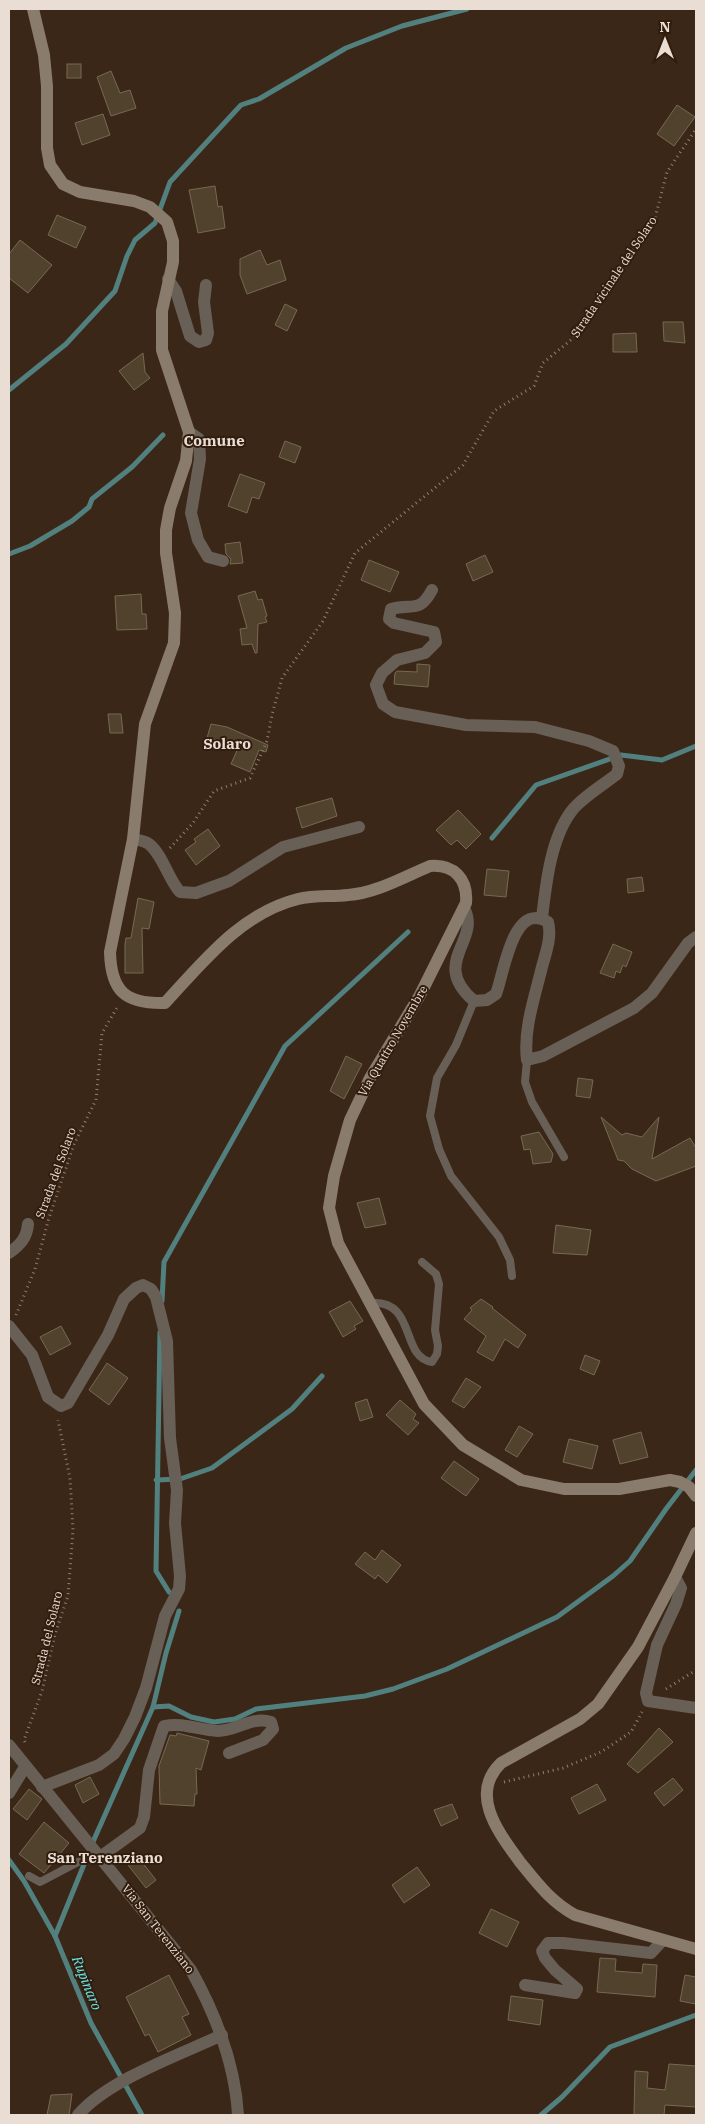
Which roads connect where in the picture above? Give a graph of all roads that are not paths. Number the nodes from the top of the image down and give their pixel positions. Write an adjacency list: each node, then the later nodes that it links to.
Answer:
1 (33, 9): 2 (main road)
2 (168, 279): 3 (street); 4 (main road)
3 (206, 286)
4 (189, 432): 5 (street); 8 (main road)
5 (223, 560)
6 (432, 590): 10 (street)
7 (359, 827): 8 (street)
8 (133, 839): 9 (main road, Via Quattro Novembre)
9 (464, 908): 12 (street); 19 (main road, Via Quattro Novembre)
10 (542, 918): 12 (street); 13 (street)
11 (696, 937): 13 (street)
12 (474, 1001): 18 (lane)
13 (528, 1060): 14 (lane)
14 (564, 1157)
15 (28, 1224): 16 (street)
16 (9, 1253)
17 (422, 1262): 19 (lane)
18 (512, 1276)
19 (370, 1303): 21 (main road, Via Quattro Novembre)
20 (10, 1327): 28 (street)
21 (694, 1488)
22 (696, 1533): 23 (main road)
23 (675, 1577): 24 (street); 32 (main road)
24 (696, 1708)
25 (9, 1745): 27 (street, Via San Terenziano)
26 (229, 1753): 30 (street)
27 (25, 1767): 28 (street, Via San Terenziano); 29 (street)
28 (42, 1787): 30 (street, Via San Terenziano)
29 (9, 1793)
30 (98, 1854): 31 (lane); 35 (street, Via San Terenziano)
31 (29, 1876)
32 (663, 1940): 33 (main road); 34 (street)
33 (696, 1949)
34 (525, 1985)
35 (222, 2035): 36 (street); 37 (street, Via San Terenziano)
36 (78, 2115)
37 (238, 2115)

